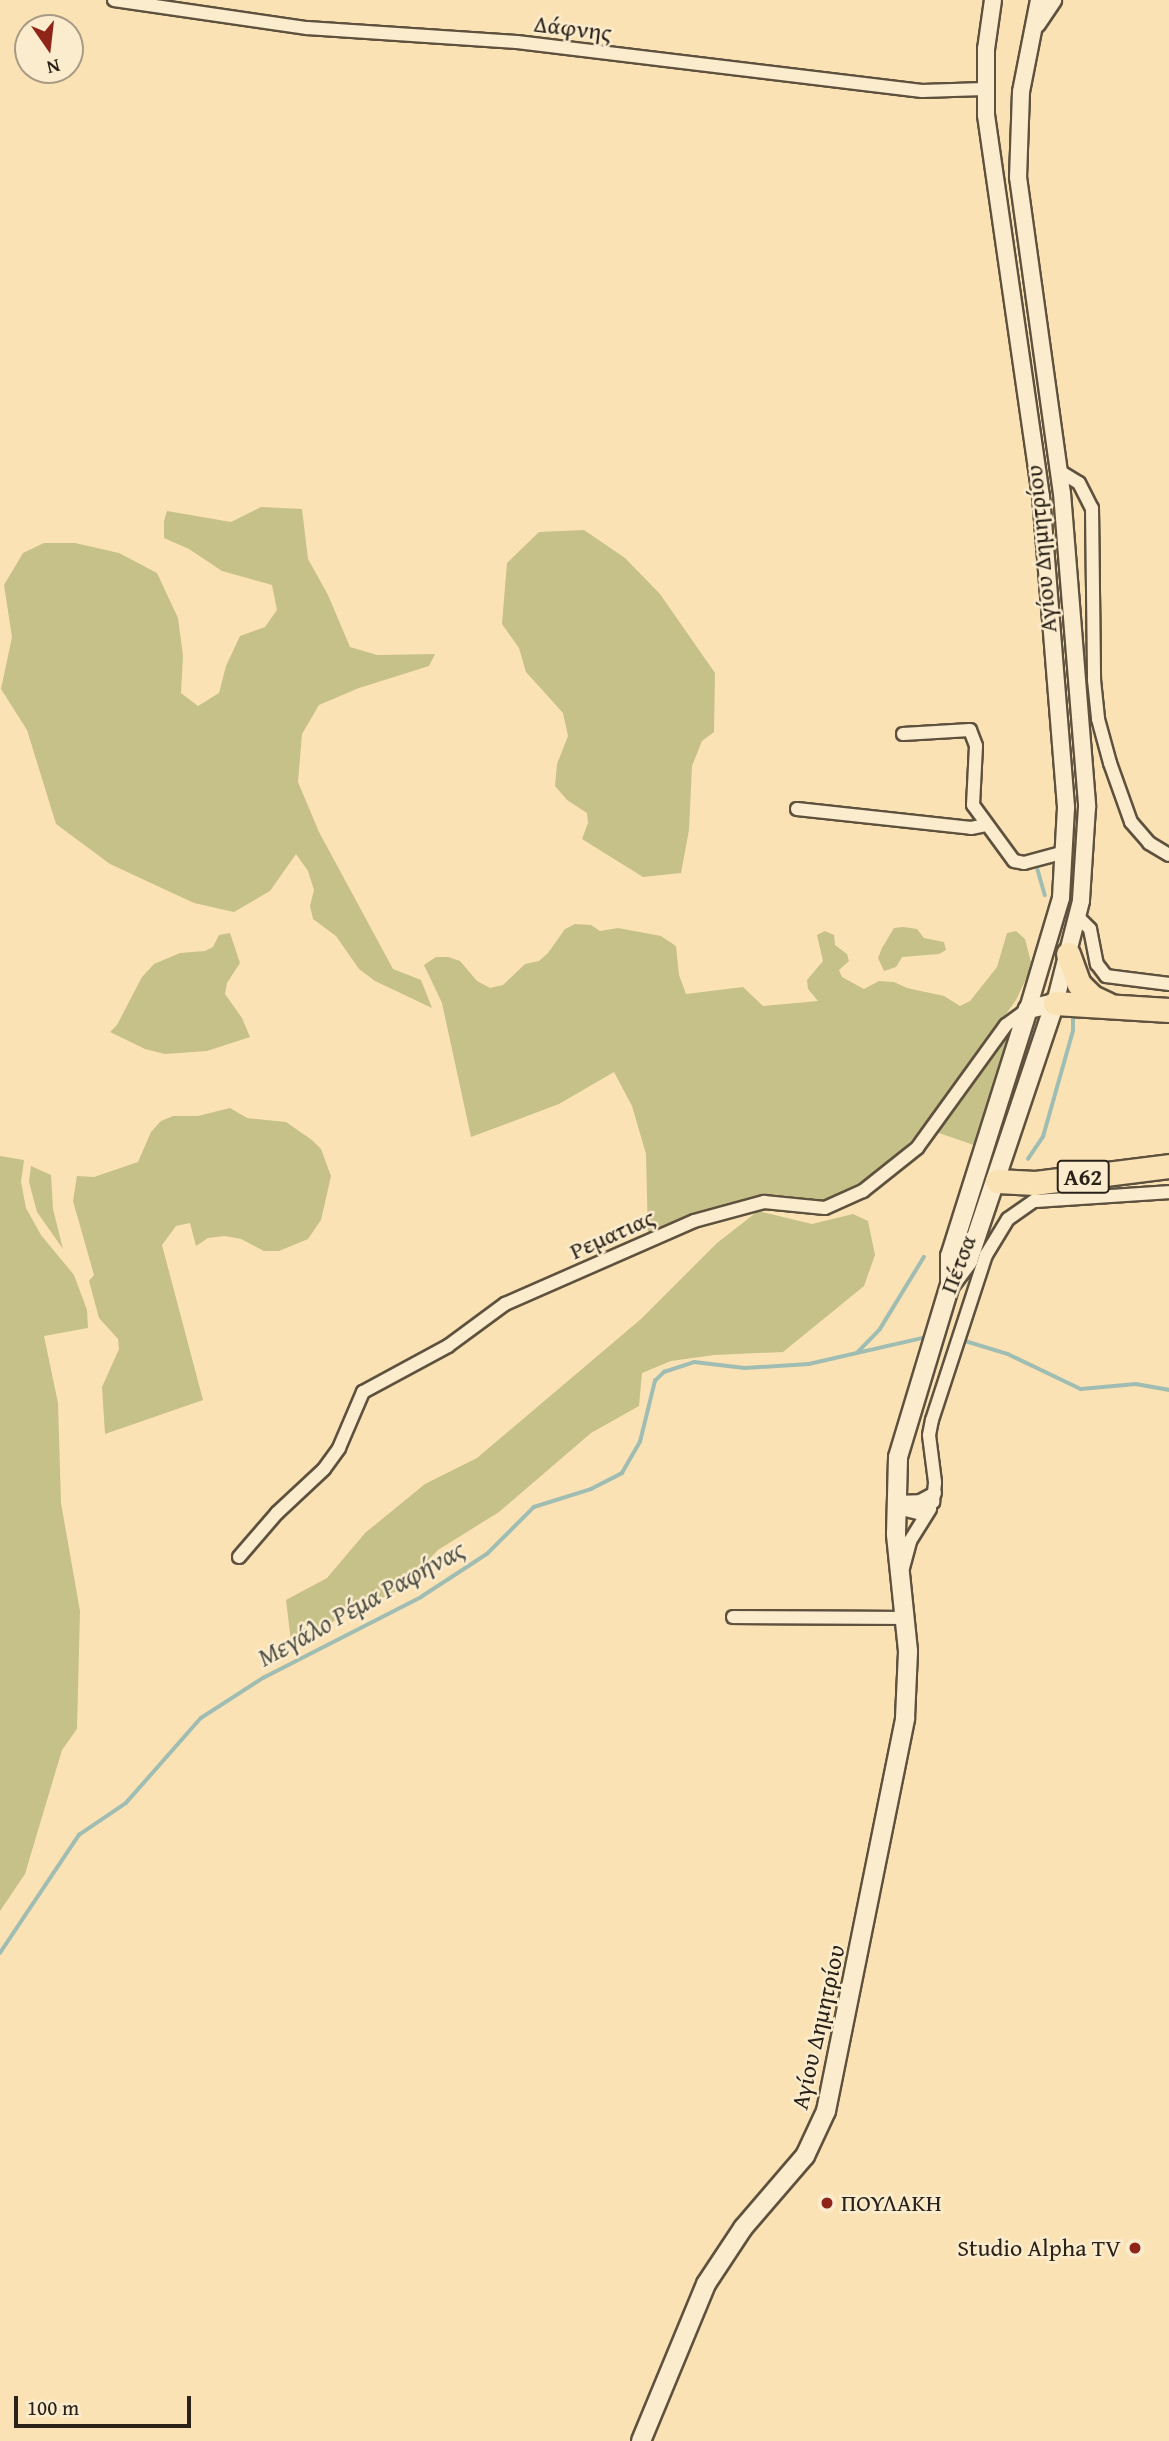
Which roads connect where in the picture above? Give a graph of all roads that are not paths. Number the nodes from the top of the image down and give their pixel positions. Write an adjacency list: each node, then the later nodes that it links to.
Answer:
1 (114, 0): 6 (street, Δάφνης)
2 (993, 0): 6 (street, Αγίου Δημητρίου)
3 (1039, 0): 5 (street, Αγίου Δημητρίου)
4 (1053, 0): 5 (street)
5 (1033, 29): 7 (street, Αγίου Δημητρίου)
6 (984, 89): 11 (street, Αγίου Δημητρίου)
7 (1059, 471): 12 (street); 13 (street, Αγίου Δημητρίου)
8 (903, 734): 10 (street)
9 (797, 809): 10 (street)
10 (986, 825): 11 (street)
11 (1065, 852): 18 (street, Αγίου Δημητρίου)
12 (1169, 855)
13 (1078, 917): 14 (street, Αγίου Δημητρίου); 15 (street)
14 (1068, 954): 16 (street, Αγίου Δημητρίου); 17 (highway)
15 (1169, 984)
16 (1055, 1003): 17 (highway); 18 (main road); 20 (main road, Αγίου Δημητρίου)
17 (1110, 1005): 19 (highway)
18 (1028, 1009): 22 (main road, Πέτσα); 26 (street, Ρεματιας)
19 (1169, 1010)
20 (1027, 1089): 22 (main road, Πέτσα)
21 (1169, 1166): 22 (highway, Α62)
22 (986, 1177): 25 (main road, Πέτσα)
23 (1169, 1192): 24 (street, Πέτσα)
24 (934, 1498): 25 (street); 27 (street)
25 (895, 1502): 27 (main road, Πέτσα)
26 (239, 1557)
27 (900, 1578): 29 (main road, Αγίου Δημητρίου)
28 (733, 1617): 29 (street)
29 (905, 1618): 30 (main road, Αγίου Δημητρίου)
30 (641, 2441)

